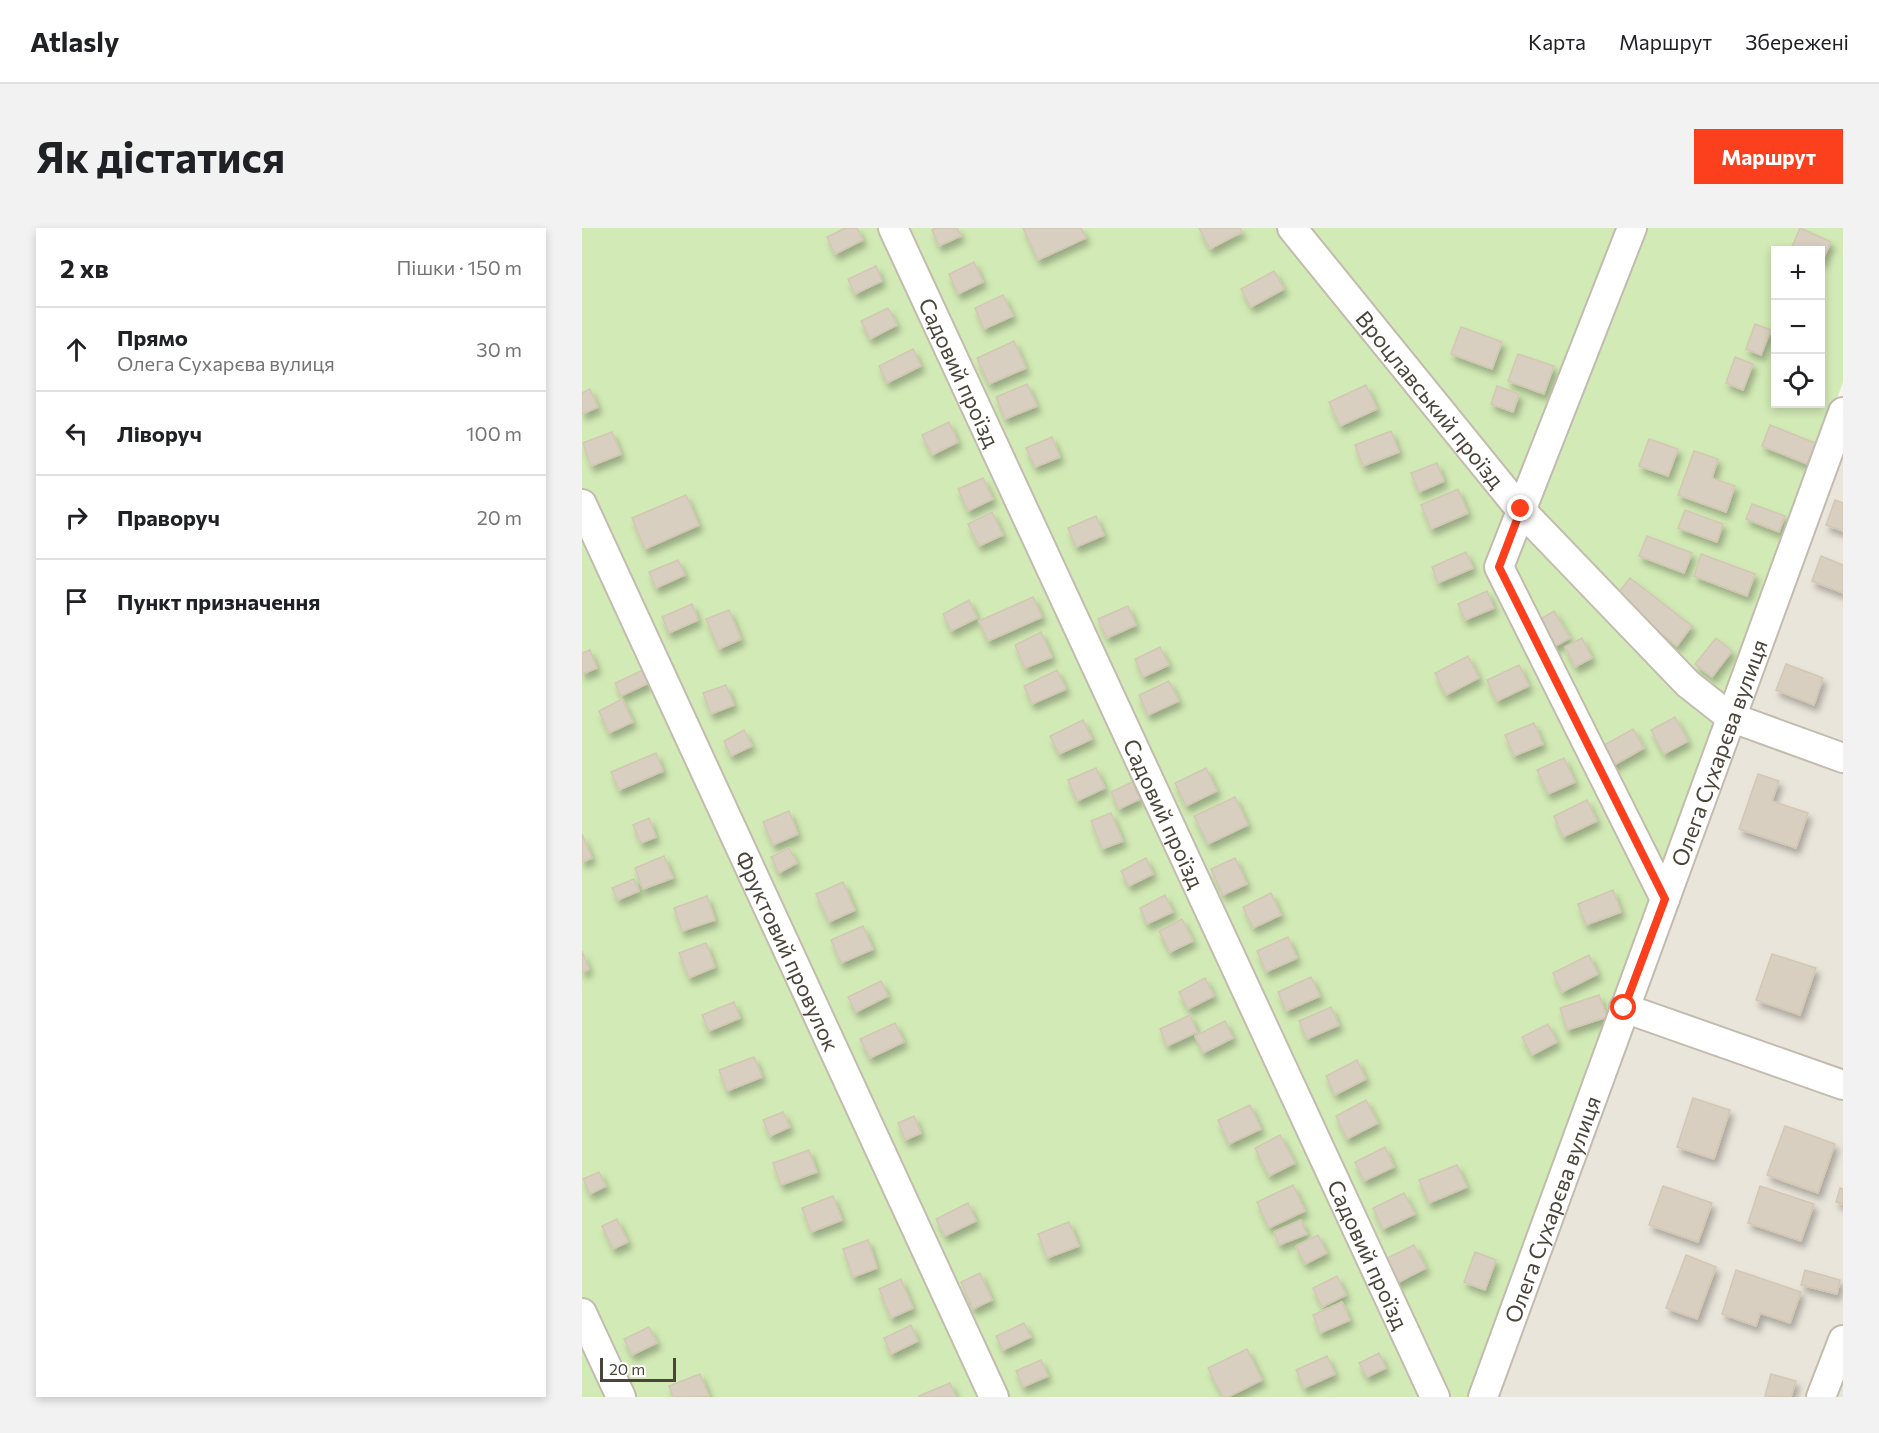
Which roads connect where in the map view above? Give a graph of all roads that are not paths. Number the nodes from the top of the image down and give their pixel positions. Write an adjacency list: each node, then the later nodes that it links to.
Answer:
1 (893, 228): 16 (street, Садовий проїзд)
2 (1292, 228): 6 (street, Вроцлавський проїзд)
3 (1632, 228): 6 (street)
4 (1843, 412): 7 (street, Олега Сухарєва вулиця)
5 (582, 504): 15 (street, Фруктовий провулок)
6 (1521, 509): 7 (street, Вроцлавський проїзд); 9 (street)
7 (1730, 717): 8 (street, Вроцлавський проїзд); 9 (street, Олега Сухарєва вулиця)
8 (1843, 758)
9 (1665, 899): 10 (street, Олега Сухарєва вулиця)
10 (1624, 1008): 11 (street); 17 (street, Олега Сухарєва вулиця)
11 (1843, 1084)
12 (582, 1312): 14 (street)
13 (1843, 1340): 18 (street)
14 (621, 1397)
15 (993, 1397)
16 (1435, 1397)
17 (1483, 1397)
18 (1821, 1397)

